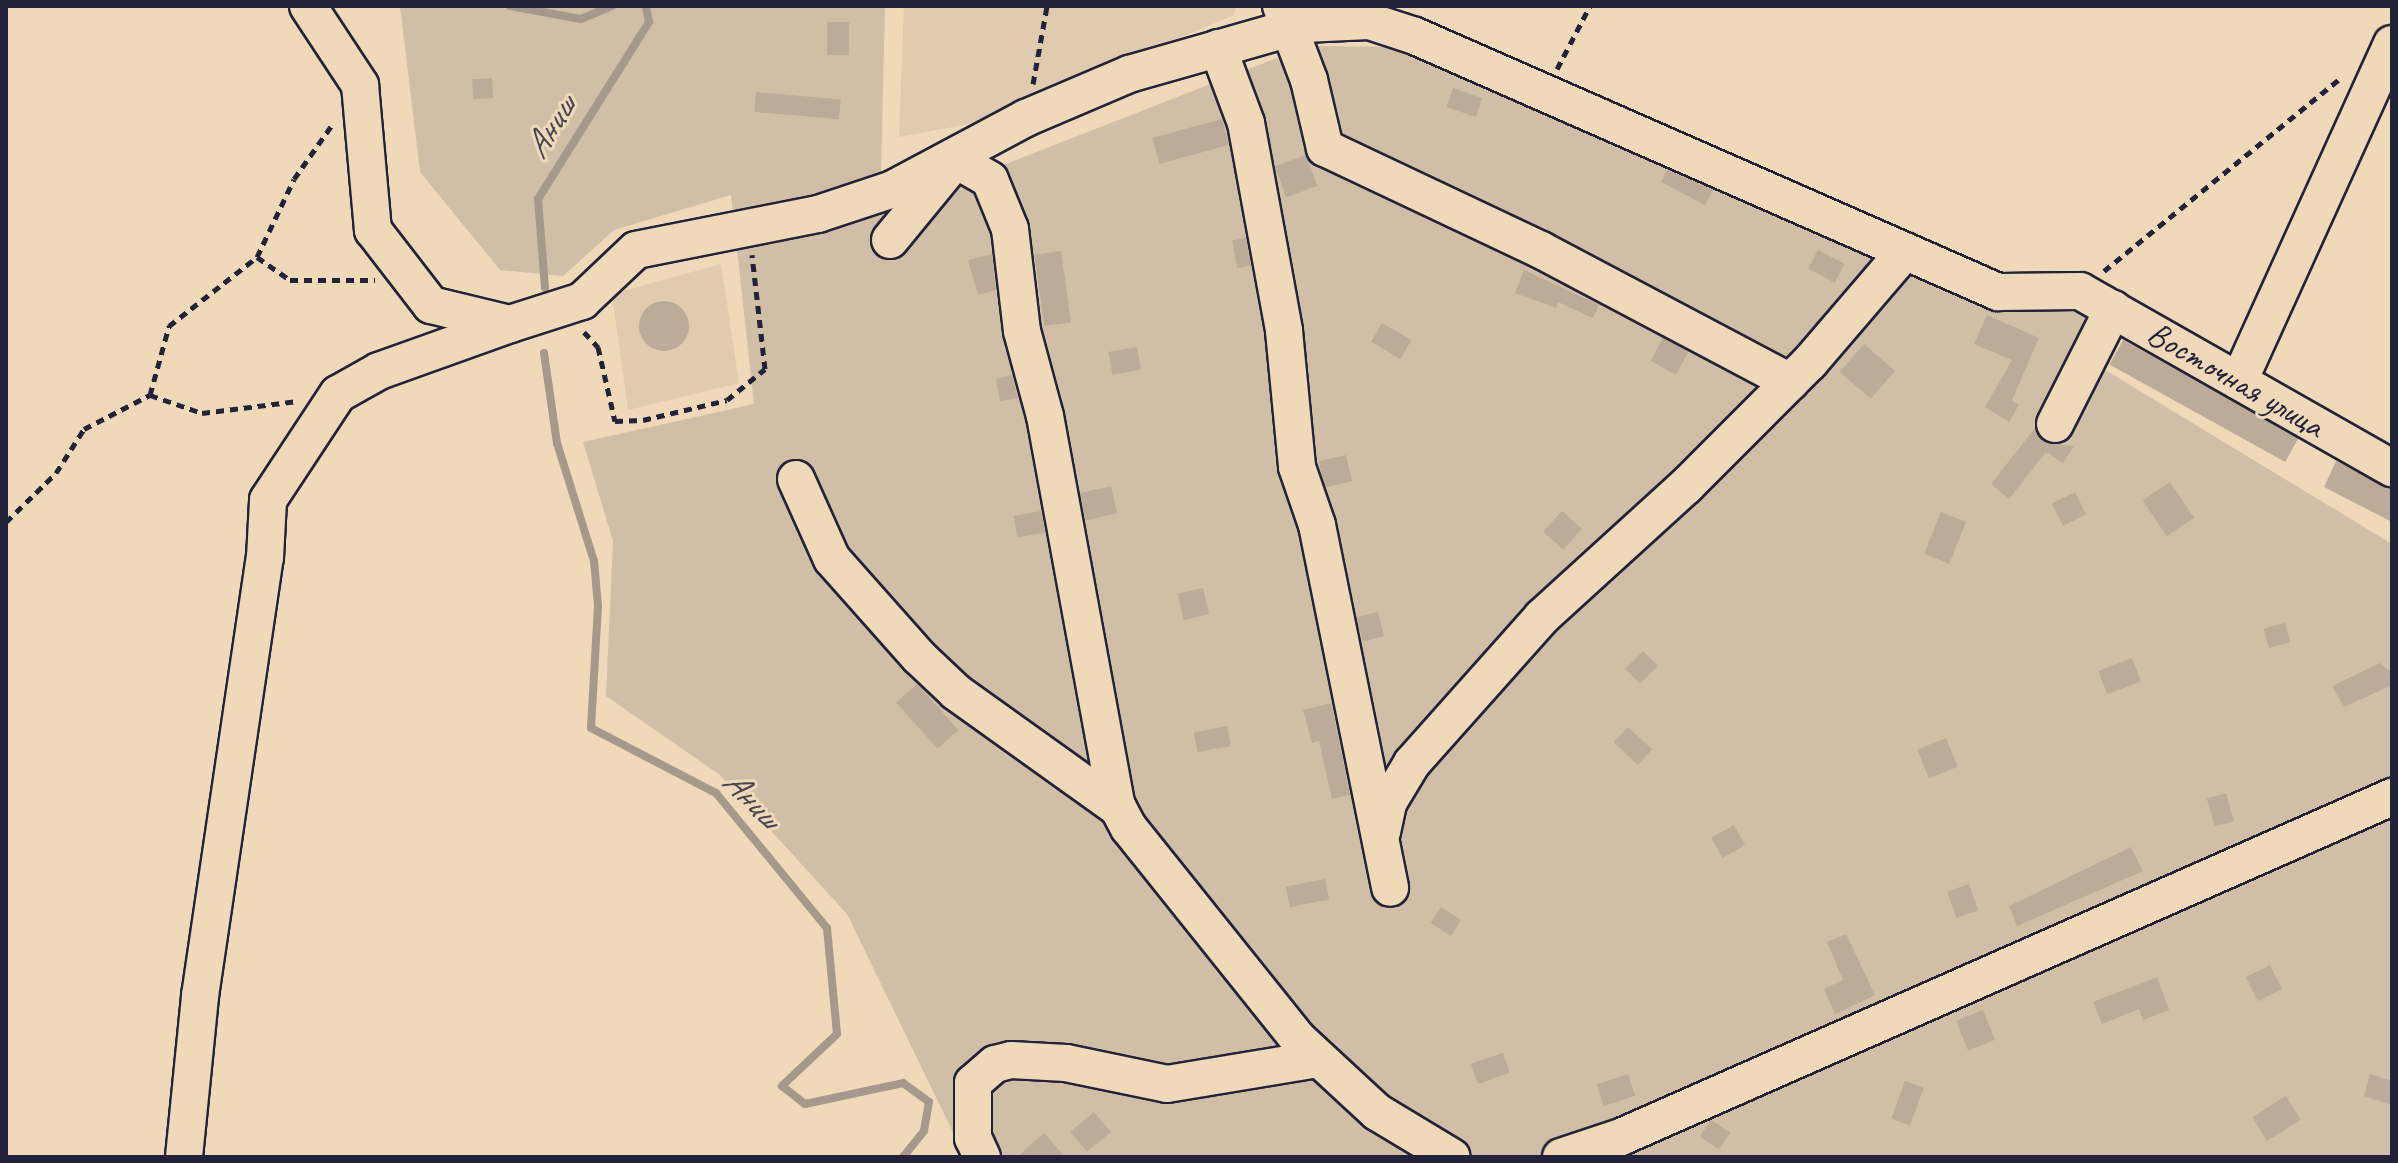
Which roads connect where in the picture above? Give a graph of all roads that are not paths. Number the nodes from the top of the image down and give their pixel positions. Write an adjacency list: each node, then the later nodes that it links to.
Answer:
1 (308, 6): 9 (street)
2 (1292, 19): 4 (street); 7 (street); 11 (street)
3 (2392, 44): 10 (street)
4 (1218, 48): 5 (street); 17 (street)
5 (956, 160): 6 (street); 9 (street); 16 (street)
6 (890, 240)
7 (1905, 251): 8 (street, Восточная улица); 11 (street)
8 (2113, 309): 10 (street, Восточная улица); 12 (street)
9 (510, 324): 20 (street)
10 (2239, 381): 13 (street, Восточная улица)
11 (1790, 382): 17 (street)
12 (2055, 424)
13 (2392, 468)
14 (796, 479): 16 (street)
15 (2392, 797): 23 (street)
16 (1118, 808): 19 (street)
17 (1380, 838): 18 (street)
18 (1390, 888)
19 (1318, 1059): 21 (street); 22 (street)
20 (184, 1157)
21 (982, 1157)
22 (1452, 1157)
23 (1561, 1157)

